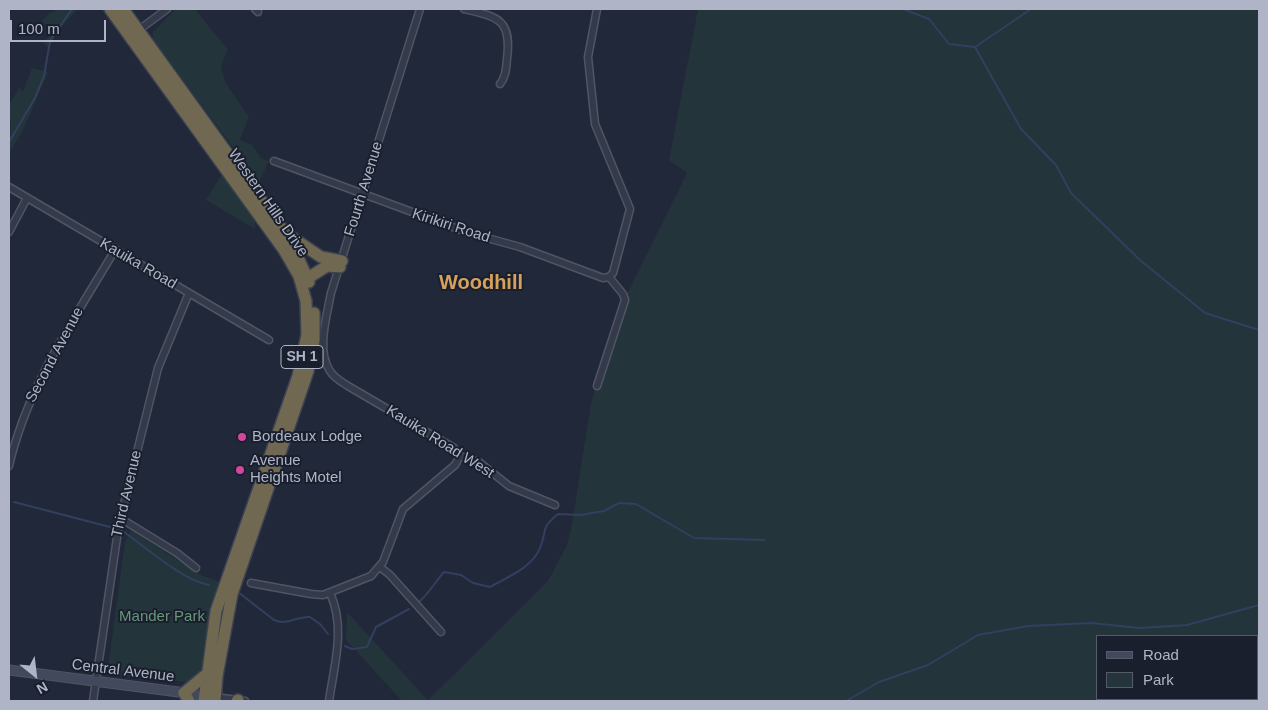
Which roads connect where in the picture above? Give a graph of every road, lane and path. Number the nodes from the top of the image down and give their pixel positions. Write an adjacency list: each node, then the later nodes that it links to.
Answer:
1 (110, 9): 7 (highway, Western Hills Drive / SH 1)
2 (123, 9): 7 (highway, Western Hills Drive / SH 1)
3 (167, 9): 7 (street)
4 (420, 9): 12 (street, Fourth Avenue)
5 (464, 9): 8 (street)
6 (597, 9): 18 (street)
7 (133, 34): 9 (highway, Western Hills Drive / SH 1)
8 (500, 84)
9 (191, 113): 15 (highway, Western Hills Drive / SH 1); 34 (highway, Western Hills Drive / SH 1)
10 (274, 161): 12 (street, Kirikiri Road)
11 (9, 187): 13 (street, Kauika Road)
12 (362, 195): 17 (street, Fourth Avenue); 18 (street, Kirikiri Road)
13 (27, 198): 14 (street); 16 (street, Kauika Road)
14 (9, 232)
15 (284, 232): 17 (highway); 19 (highway, Western Hills Drive / SH 1)
16 (115, 250): 20 (street, Kauika Road); 25 (street, Second Avenue)
17 (341, 264): 19 (highway); 22 (street, Fourth Avenue)
18 (609, 277): 23 (street)
19 (308, 278): 37 (highway, Western Hills Drive / SH 1)
20 (190, 294): 21 (street, Kauika Road); 27 (street, Third Avenue)
21 (269, 340)
22 (329, 371): 24 (street, Kauika Road West)
23 (597, 386)
24 (460, 456): 26 (street, Kauika Road West); 28 (street)
25 (9, 466)
26 (555, 505)
27 (120, 518): 29 (street); 35 (street, Third Avenue)
28 (380, 567): 31 (street); 32 (street)
29 (196, 568)
30 (250, 583): 31 (street)
31 (330, 593): 40 (street)
32 (440, 632)
33 (9, 670): 35 (main road, Central Avenue)
34 (208, 673): 36 (highway); 37 (highway, Western Hills Drive / SH 1)
35 (96, 682): 36 (main road, Central Avenue); 38 (street, Third Avenue)
36 (186, 697): 37 (main road, Central Avenue)
37 (210, 699): 39 (street)
38 (93, 701)
39 (240, 701)
40 (329, 701)

